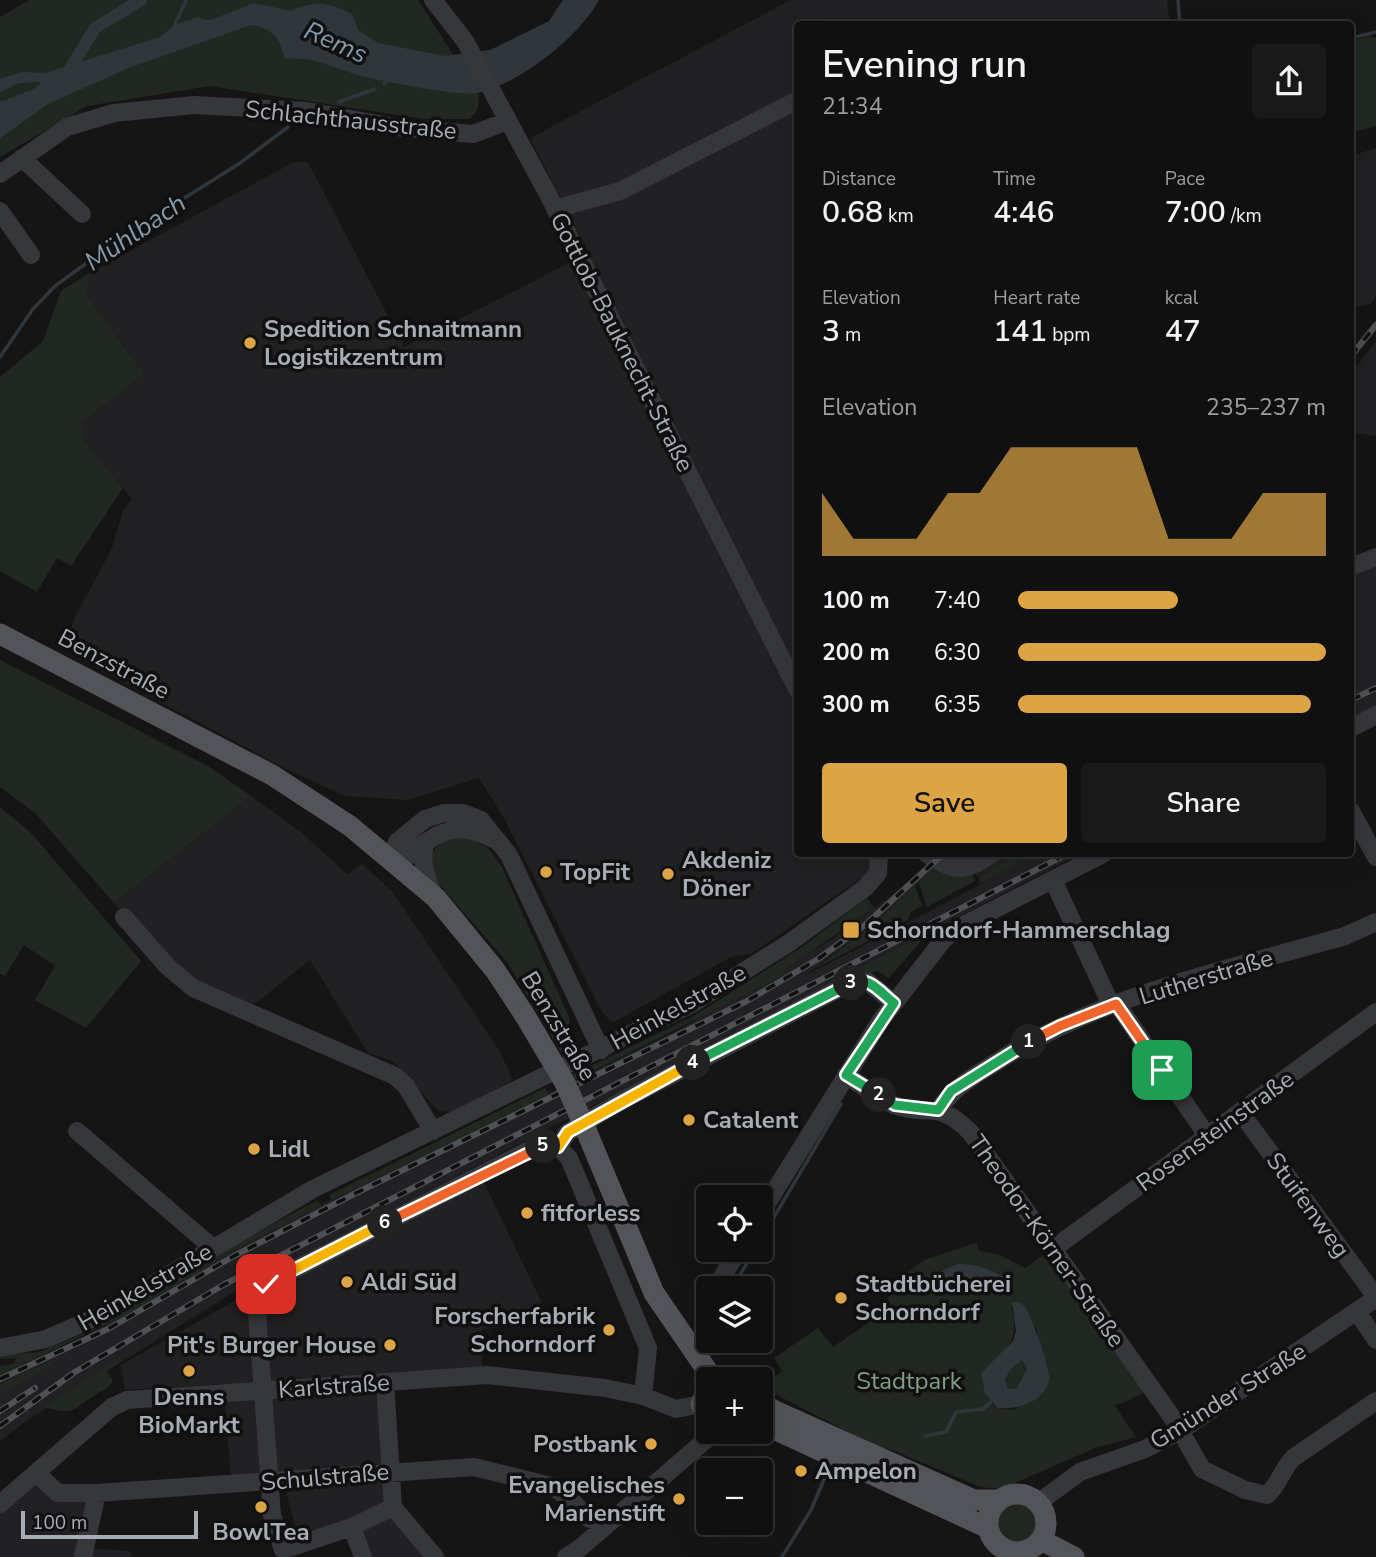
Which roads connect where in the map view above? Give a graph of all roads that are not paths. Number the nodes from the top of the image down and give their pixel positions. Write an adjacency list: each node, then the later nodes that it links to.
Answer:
1 (433, 0): 3 (street, Gottlob-Bauknecht-Straße)
2 (794, 102): 6 (street)
3 (505, 114): 4 (street, Schlachthausstraße); 6 (street, Gottlob-Bauknecht-Straße)
4 (22, 158): 5 (street, Schlachthausstraße); 8 (street)
5 (0, 174)
6 (555, 209): 13 (street, Gottlob-Bauknecht-Straße)
7 (0, 211): 9 (street)
8 (82, 214)
9 (31, 256)
10 (1376, 556): 11 (street)
11 (1354, 566)
12 (0, 634): 16 (main road, Benzstraße)
13 (794, 683)
14 (1376, 715): 15 (street)
15 (1354, 726)
16 (239, 760): 25 (main road, Benzstraße); 30 (main road, Benzstraße)
17 (1354, 817): 24 (street)
18 (498, 841): 19 (street); 25 (street); 34 (street)
19 (425, 843): 25 (street); 27 (street)
20 (883, 857): 34 (street, Heinkelstraße)
21 (933, 857): 22 (street)
22 (987, 857)
23 (1097, 857): 26 (street)
24 (1376, 857)
25 (391, 859): 27 (main road, Benzstraße)
26 (1053, 880): 31 (street); 32 (street)
27 (436, 898): 30 (main road, Benzstraße)
28 (124, 917): 38 (street)
29 (1376, 922): 32 (street, Lutherstraße)
30 (461, 931): 49 (main road, Benzstraße, bridge)
31 (894, 1003): 35 (street); 41 (street)
32 (1114, 1004): 36 (street, Lutherstraße); 40 (street)
33 (1376, 1012): 37 (street, Rosensteinstraße)
34 (601, 1050): 38 (street, Heinkelstraße)
35 (846, 1075): 36 (street, Theodor-Körner-Straße); 42 (street)
36 (938, 1110): 44 (street, Theodor-Körner-Straße)
37 (1241, 1112): 40 (street, Rosensteinstraße); 45 (street, Stuifenweg)
38 (433, 1130): 43 (street, Heinkelstraße)
39 (77, 1131): 43 (street)
40 (1208, 1137): 44 (street, Rosensteinstraße)
41 (558, 1147): 51 (street); 52 (street)
42 (773, 1194)
43 (213, 1248): 48 (street, Heinkelstraße)
44 (1053, 1249): 57 (street, Theodor-Körner-Straße)
45 (1376, 1298): 46 (street, Gmünder Straße)
46 (1357, 1312): 47 (street); 57 (street, Gmünder Straße)
47 (1376, 1340)
48 (0, 1348)
49 (705, 1367)
50 (385, 1383): 51 (street, Karlstraße); 52 (street, Karlstraße); 59 (street)
51 (263, 1392): 60 (street, Karlstraße); 61 (street)
52 (643, 1396): 54 (street, Karlstraße)
53 (1376, 1401): 57 (street, Theodor-Körner-Straße)
54 (696, 1405)
55 (773, 1410): 63 (main road)
56 (773, 1429): 69 (main road)
57 (1180, 1431): 64 (street, Gmünder Straße)
58 (701, 1444): 67 (street)
59 (393, 1471): 61 (street, Schulstraße); 66 (street); 67 (street, Schulstraße)
60 (36, 1473): 62 (street, Schulstraße); 65 (street, Karlstraße)
61 (269, 1481): 62 (street, Schulstraße); 71 (street)
62 (97, 1493): 73 (street)
63 (999, 1500): 64 (main road); 69 (main road)
64 (1038, 1503): 70 (main road)
65 (0, 1504)
66 (393, 1507): 68 (street); 75 (street)
67 (605, 1524): 76 (street)
68 (352, 1527): 71 (street); 74 (street)
69 (988, 1528): 72 (main road)
70 (1041, 1540): 72 (main road); 77 (main road)
71 (291, 1551)
72 (1011, 1554)
73 (83, 1557)
74 (363, 1557)
75 (435, 1557)
76 (566, 1557)
77 (1074, 1557)

